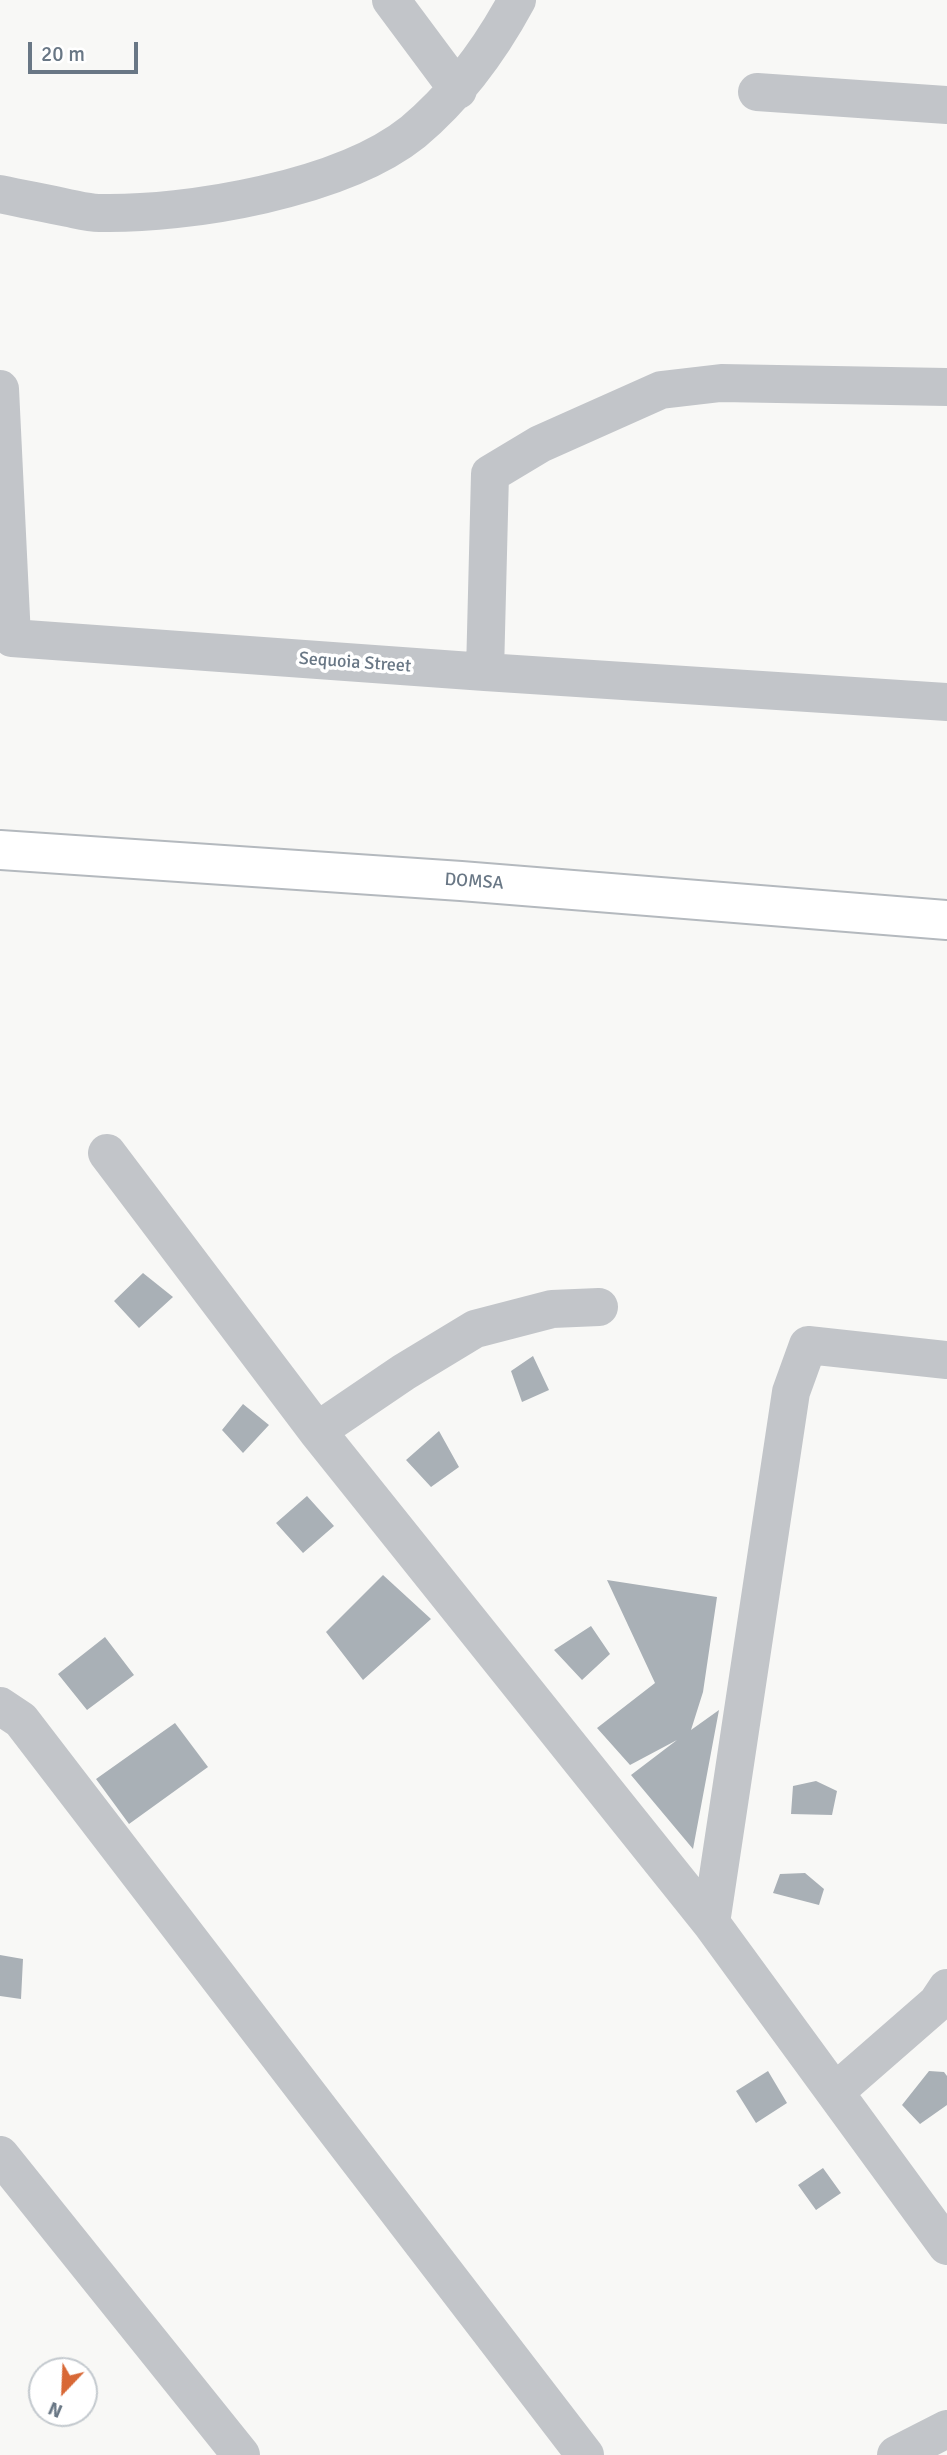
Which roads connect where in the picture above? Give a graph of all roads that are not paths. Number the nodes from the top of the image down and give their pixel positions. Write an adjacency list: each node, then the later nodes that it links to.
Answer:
1 (391, 0): 3 (street)
2 (517, 0): 3 (street)
3 (458, 90): 6 (street)
4 (757, 92): 5 (street)
5 (947, 105)
6 (0, 194)
7 (947, 387): 9 (street)
8 (0, 389): 9 (street, Sequoia Street)
9 (485, 673): 10 (street, Sequoia Street)
10 (947, 702)
11 (0, 850): 12 (main road, DOMSA)
12 (947, 920)
13 (107, 1153): 16 (street)
14 (599, 1307): 16 (street)
15 (947, 1360): 18 (street)
16 (317, 1431): 18 (street)
17 (0, 1706): 25 (street)
18 (711, 1923): 20 (street)
19 (947, 1987): 20 (street)
20 (835, 2092): 22 (street)
21 (0, 2155): 24 (street)
22 (947, 2246)
23 (947, 2429): 26 (street)
24 (241, 2455)
25 (585, 2455)
26 (895, 2455)

